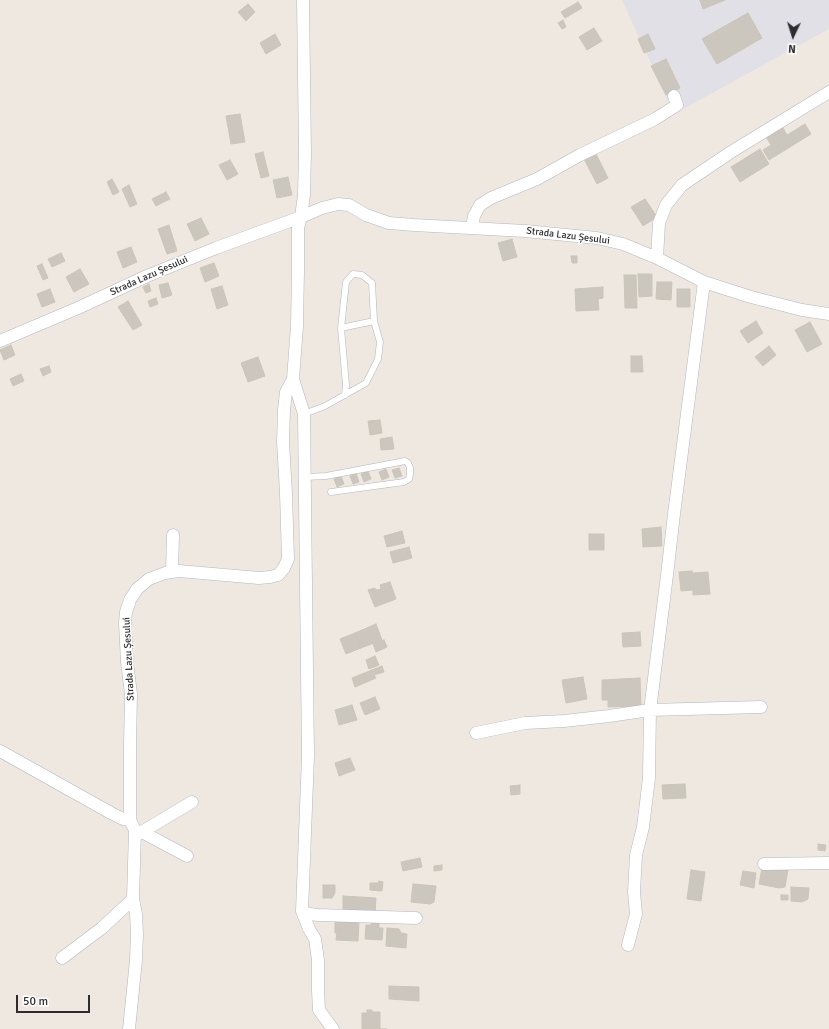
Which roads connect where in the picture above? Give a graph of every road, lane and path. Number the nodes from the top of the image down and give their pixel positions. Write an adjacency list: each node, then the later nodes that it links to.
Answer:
1 (303, 0): 4 (street, Strada Lazu Șesului)
2 (829, 92): 6 (street)
3 (674, 96): 5 (street)
4 (301, 217): 5 (street, Strada Lazu Șesului); 11 (street, Strada Lazu Șesului); 12 (street, Strada Lazu Șesului)
5 (472, 228): 6 (street, Strada Lazu Șesului)
6 (657, 258): 7 (street, Strada Lazu Șesului)
7 (704, 282): 8 (street, Strada Lazu Șesului); 20 (street)
8 (829, 314)
9 (374, 321): 10 (lane); 10 (lane); 13 (lane)
10 (341, 328): 13 (lane)
11 (0, 341)
12 (293, 379): 14 (street, Strada Lazu Șesului); 18 (street, Strada Lazu Șesului)
13 (345, 395): 14 (lane)
14 (304, 414): 15 (street, Strada Lazu Șesului)
15 (305, 477): 16 (lane); 30 (street, Strada Lazu Șesului)
16 (331, 492)
17 (173, 535): 18 (street)
18 (172, 572): 24 (street, Strada Lazu Șesului)
19 (761, 707): 20 (street)
20 (650, 710): 21 (street); 32 (street)
21 (476, 733)
22 (0, 751): 24 (street)
23 (192, 802): 25 (street)
24 (130, 820): 25 (street, Strada Lazu Șesului)
25 (138, 834): 26 (street); 29 (street, Strada Lazu Șesului)
26 (187, 856)
27 (829, 863): 28 (street)
28 (764, 864)
29 (132, 899): 33 (street); 34 (street, Strada Lazu Șesului)
30 (302, 911): 31 (street); 35 (street, Strada Lazu Șesului)
31 (416, 918)
32 (628, 945)
33 (62, 958)
34 (129, 1029)
35 (333, 1029)

